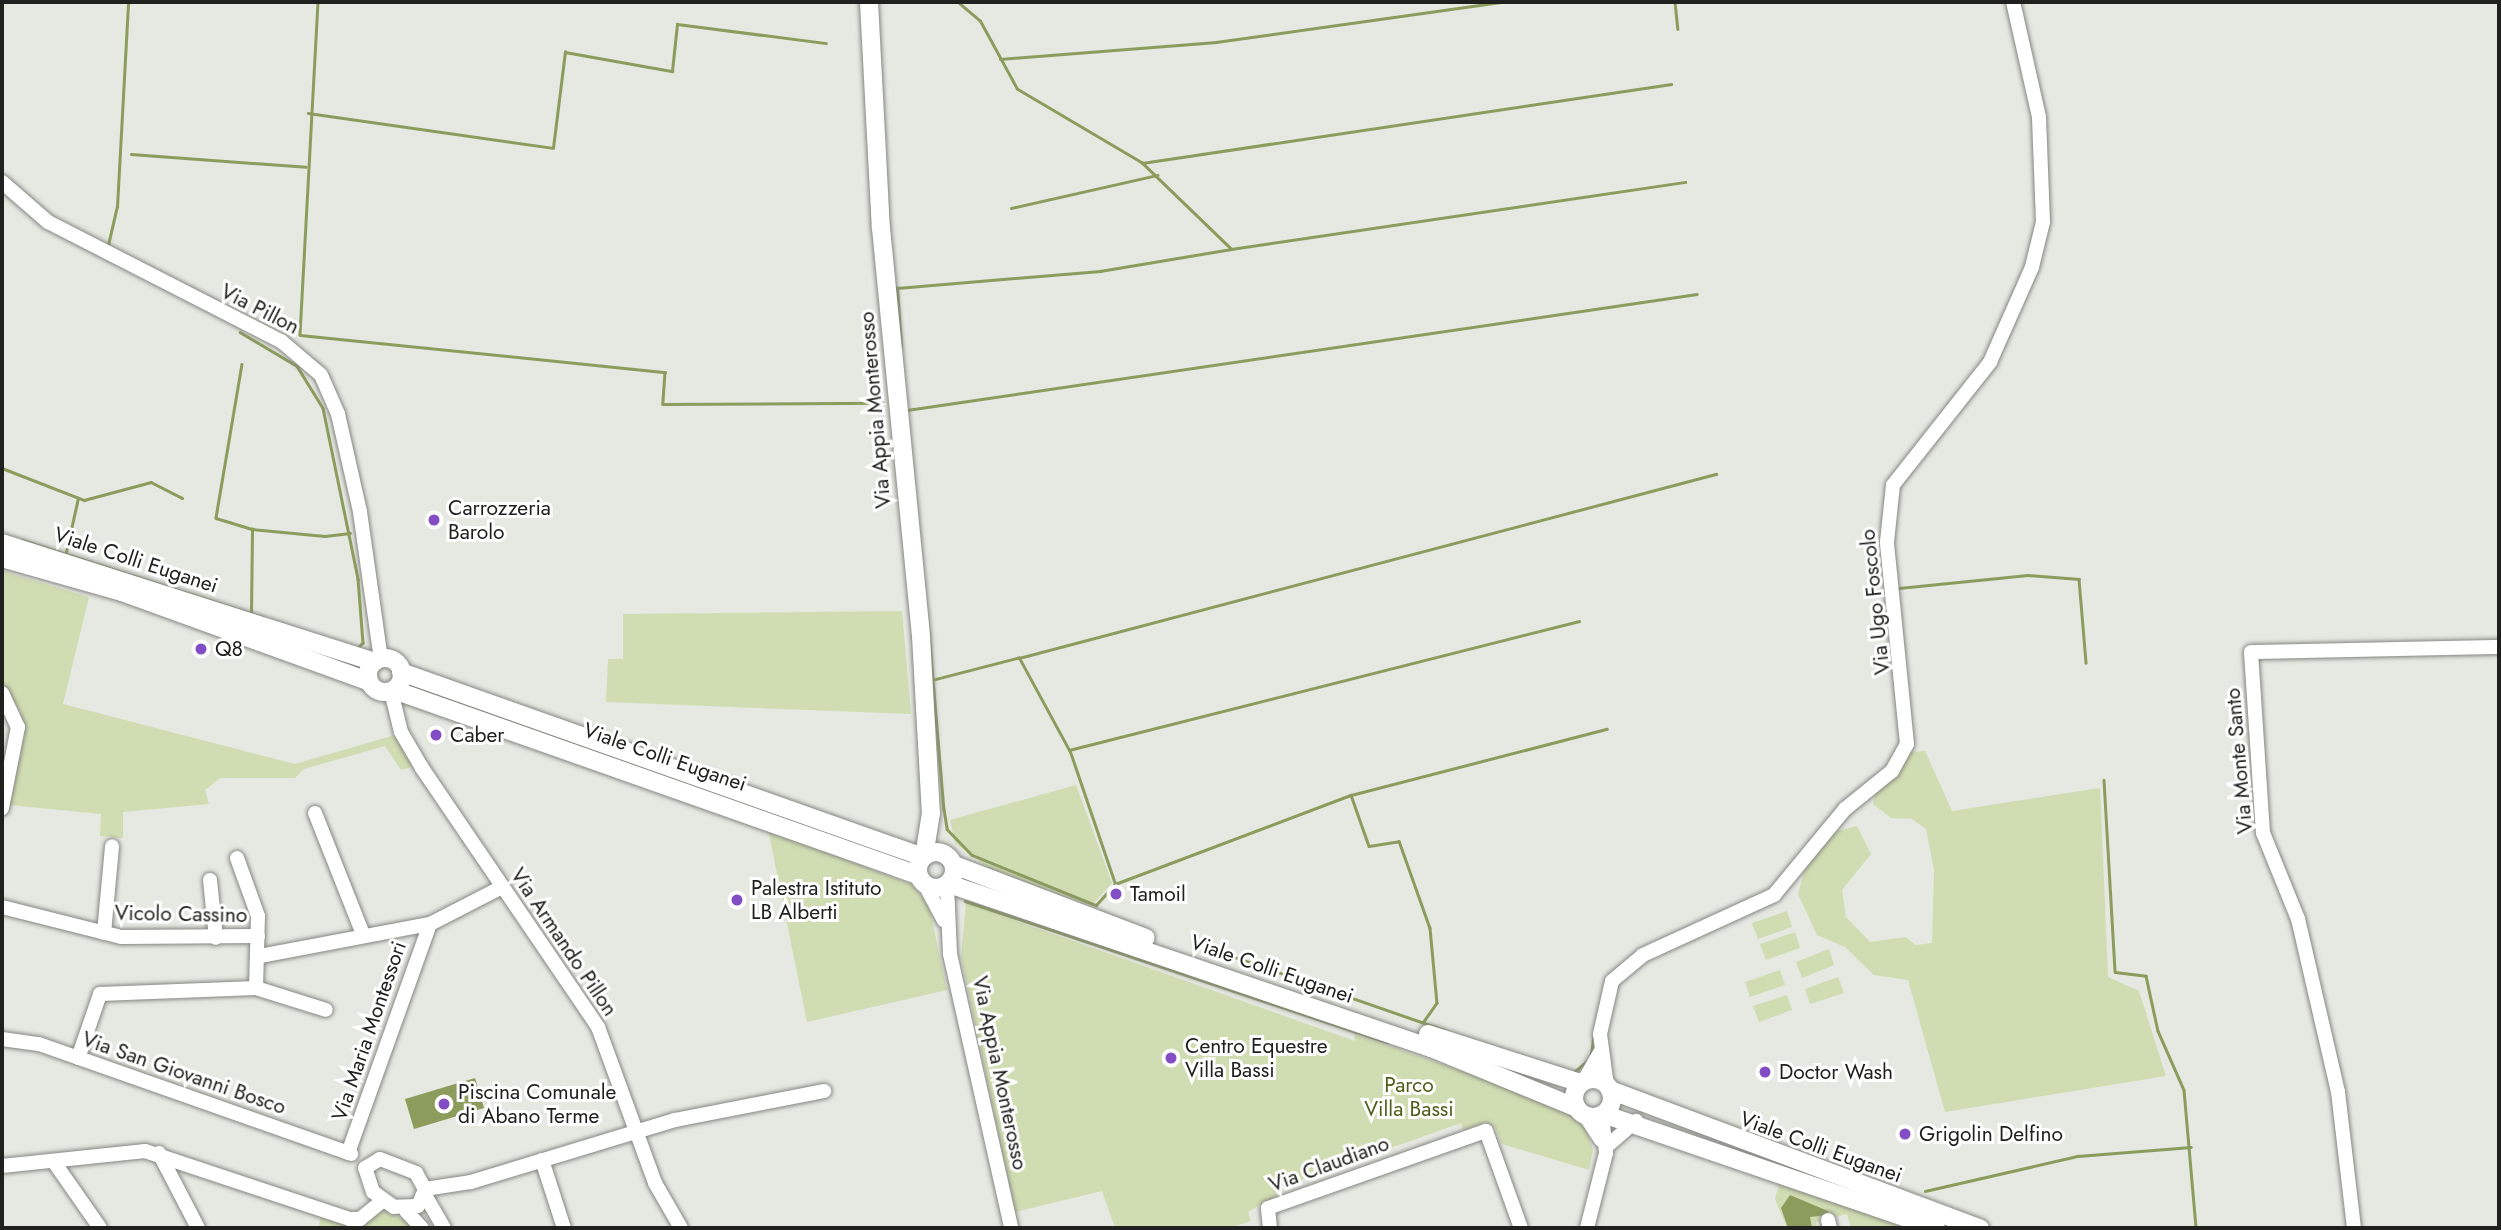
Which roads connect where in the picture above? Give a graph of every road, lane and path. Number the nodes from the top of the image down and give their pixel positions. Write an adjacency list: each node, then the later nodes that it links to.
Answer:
1 (869, 2): 14 (main road, Via Appia Monterosso)
2 (2013, 2): 34 (street, Via Ugo Foscolo)
3 (2, 182): 7 (street, Via Pillon)
4 (2, 543): 7 (main road, Viale Colli Euganei)
5 (2, 558): 9 (main road, Viale Colli Euganei)
6 (2499, 647): 65 (street, Via Monte Santo)
7 (377, 660): 8 (main road, Viale Colli Euganei); 9 (main road)
8 (401, 672): 10 (main road); 16 (main road, Viale Colli Euganei)
9 (368, 681): 10 (main road, Viale Colli Euganei)
10 (392, 691): 20 (main road, Viale Colli Euganei); 22 (street, Via Armando Pillon)
11 (2, 693): 12 (street)
12 (2, 808)
13 (315, 813): 27 (street)
14 (931, 813): 16 (main road, Via Appia Monterosso); 18 (main road, Via Appia Monterosso)
15 (112, 846): 26 (street)
16 (924, 856): 18 (main road, Viale Colli Euganei); 20 (main road)
17 (237, 858): 28 (street)
18 (949, 859): 21 (main road); 36 (main road, Viale Colli Euganei)
19 (210, 880): 29 (street)
20 (922, 880): 21 (main road, Viale Colli Euganei); 25 (street, Via Appia Monterosso)
21 (948, 884): 25 (street, Via Appia Monterosso); 39 (main road, Viale Colli Euganei)
22 (502, 887): 24 (street, Vicolo Cassino); 41 (street, Via Armando Pillon)
23 (2, 908): 26 (street, Vicolo Cassino)
24 (430, 924): 27 (street, Vicolo Cassino); 44 (street, Via Maria Montessori)
25 (946, 927): 59 (street, Via Appia Monterosso)
26 (104, 933): 29 (street, Vicolo Cassino)
27 (363, 934): 30 (street, Vicolo Cassino)
28 (258, 936): 29 (street, Vicolo Cassino); 30 (street, Vicolo Cassino)
29 (216, 938)
30 (260, 956): 31 (street, Vicolo Cassino)
31 (256, 988): 32 (street); 35 (street)
32 (326, 1010)
33 (2, 1039): 35 (street, Via San Giovanni Bosco)
34 (1601, 1051): 36 (street, Via Ugo Foscolo); 37 (street, Via Ugo Foscolo)
35 (78, 1058): 44 (street, Via San Giovanni Bosco)
36 (1582, 1082): 37 (main road, Viale Colli Euganei); 39 (main road)
37 (1608, 1088): 39 (main road); 64 (main road, Viale Colli Euganei)
38 (824, 1091): 41 (street)
39 (1591, 1113): 40 (main road, Viale Colli Euganei); 42 (street)
40 (1636, 1121): 42 (street); 63 (main road, Viale Colli Euganei)
41 (637, 1131): 46 (street); 58 (street, Via Armando Pillon)
42 (1606, 1147): 62 (street)
43 (159, 1153): 47 (street); 51 (street); 54 (street)
44 (350, 1153): 45 (street, Via San Giovanni Bosco); 49 (street)
45 (380, 1159): 49 (street); 50 (street, Via San Giovanni Bosco)
46 (542, 1160): 50 (street); 57 (street)
47 (54, 1162): 48 (street); 53 (street)
48 (2, 1166)
49 (366, 1180): 51 (street)
50 (425, 1192): 52 (street); 56 (street, Via San Giovanni Bosco)
51 (382, 1201): 52 (street)
52 (405, 1211): 55 (street)
53 (100, 1228)
54 (198, 1228)
55 (422, 1228)
56 (444, 1228)
57 (564, 1228)
58 (681, 1228)
59 (1011, 1228)
60 (1270, 1228): 61 (street, Via Claudiano)
61 (1521, 1228)
62 (1587, 1228)
63 (1936, 1228)
64 (1980, 1228)
65 (2354, 1228)

